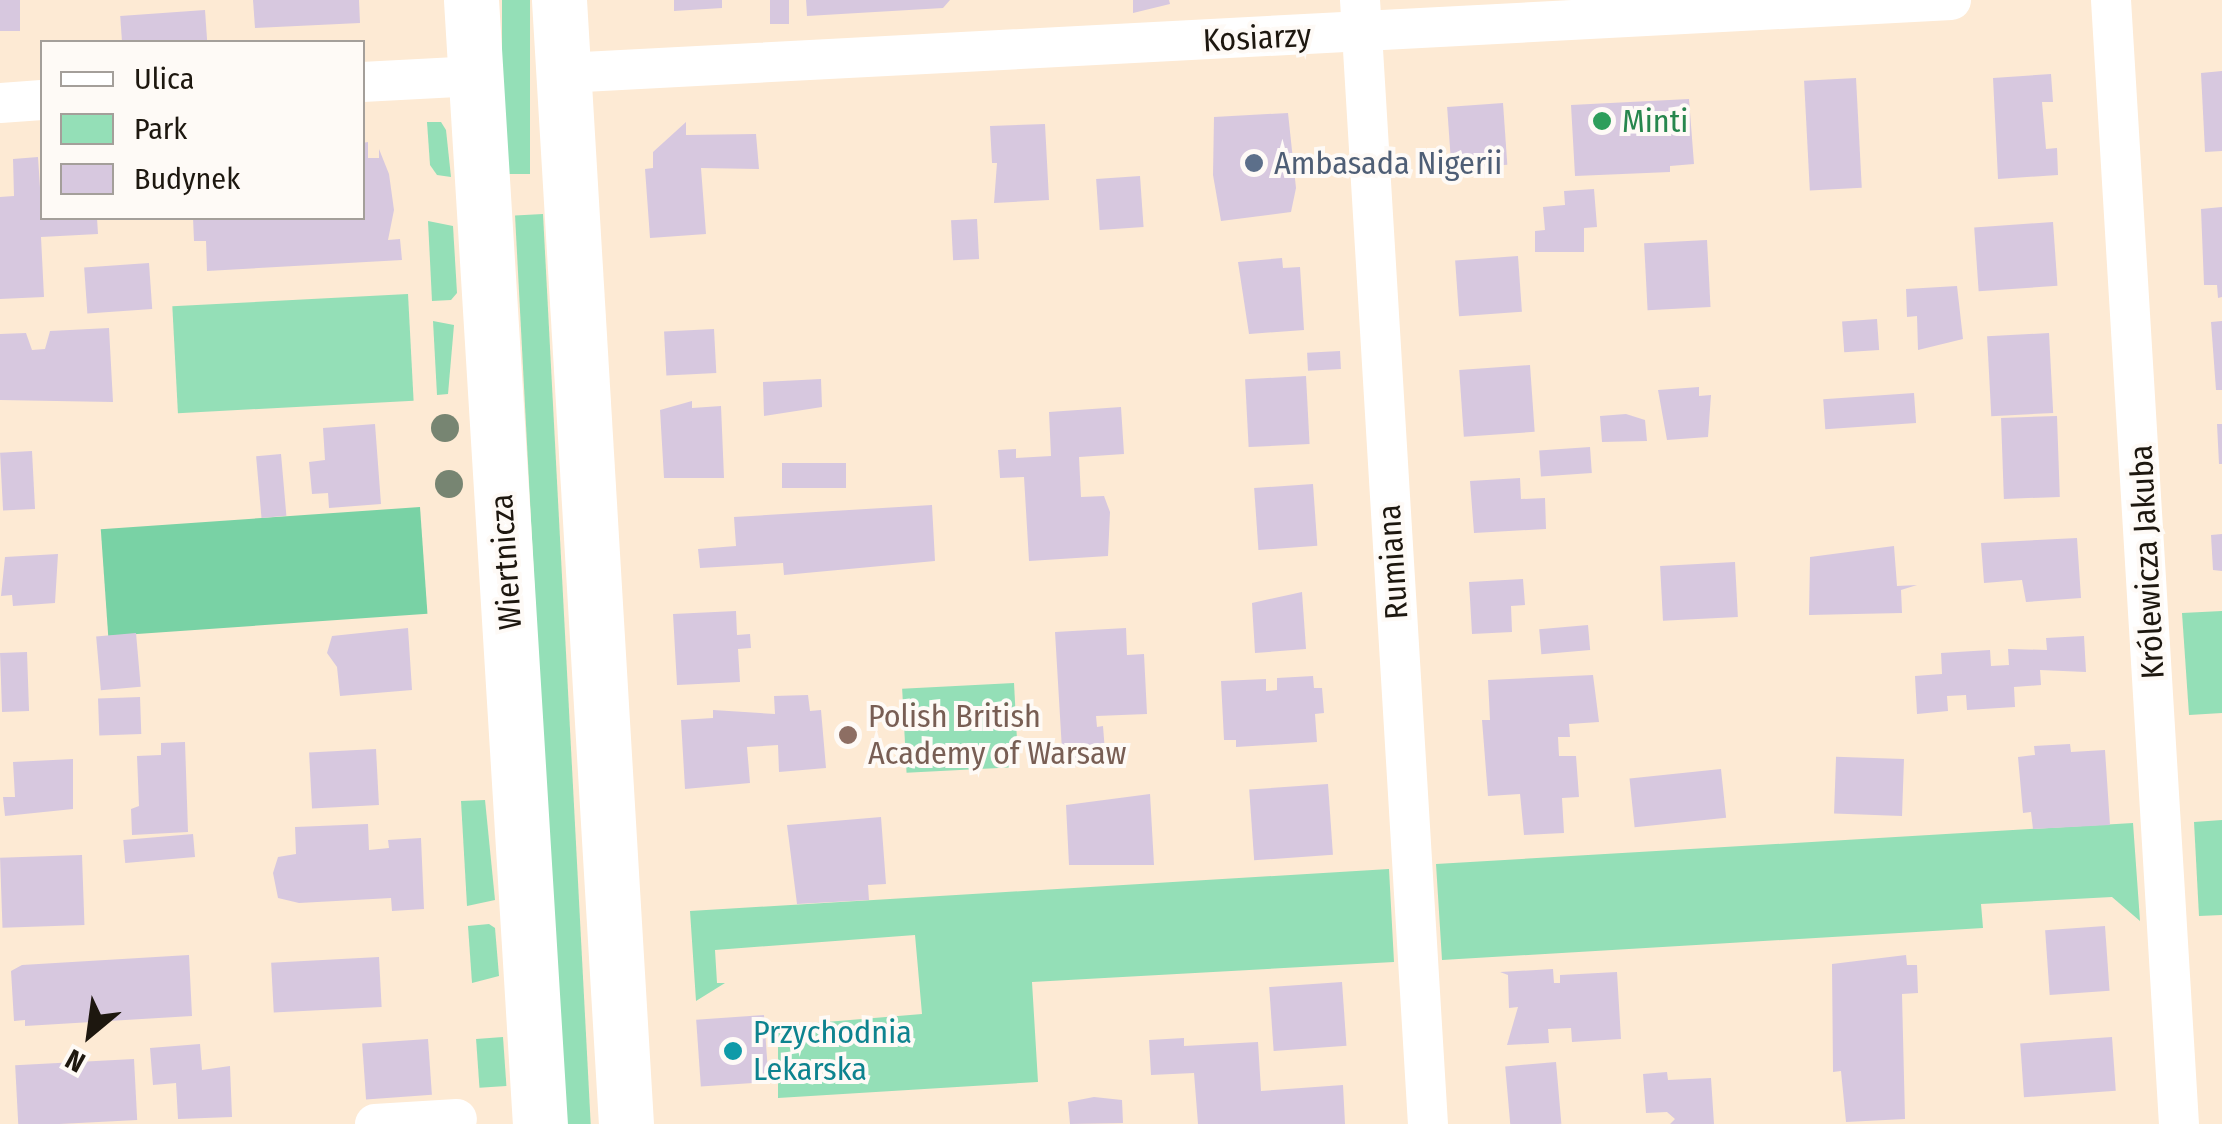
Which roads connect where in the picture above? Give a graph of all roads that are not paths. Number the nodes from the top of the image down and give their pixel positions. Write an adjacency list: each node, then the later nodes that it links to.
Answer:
1 (471, 0): 7 (main road, Wiertnicza)
2 (559, 0): 6 (main road)
3 (1951, 0): 5 (street, Kosiarzy)
4 (2111, 0): 16 (street, Królewicza Jakuba)
5 (1361, 16): 6 (street, Kosiarzy); 15 (street, Rumiana)
6 (564, 73): 14 (main road)
7 (476, 76): 8 (street); 13 (main road, Wiertnicza)
8 (365, 82)
9 (40, 100): 10 (street)
10 (0, 102)
11 (457, 1119): 12 (street)
12 (375, 1124)
13 (540, 1124)
14 (626, 1124)
15 (1428, 1124)
16 (2178, 1124)

